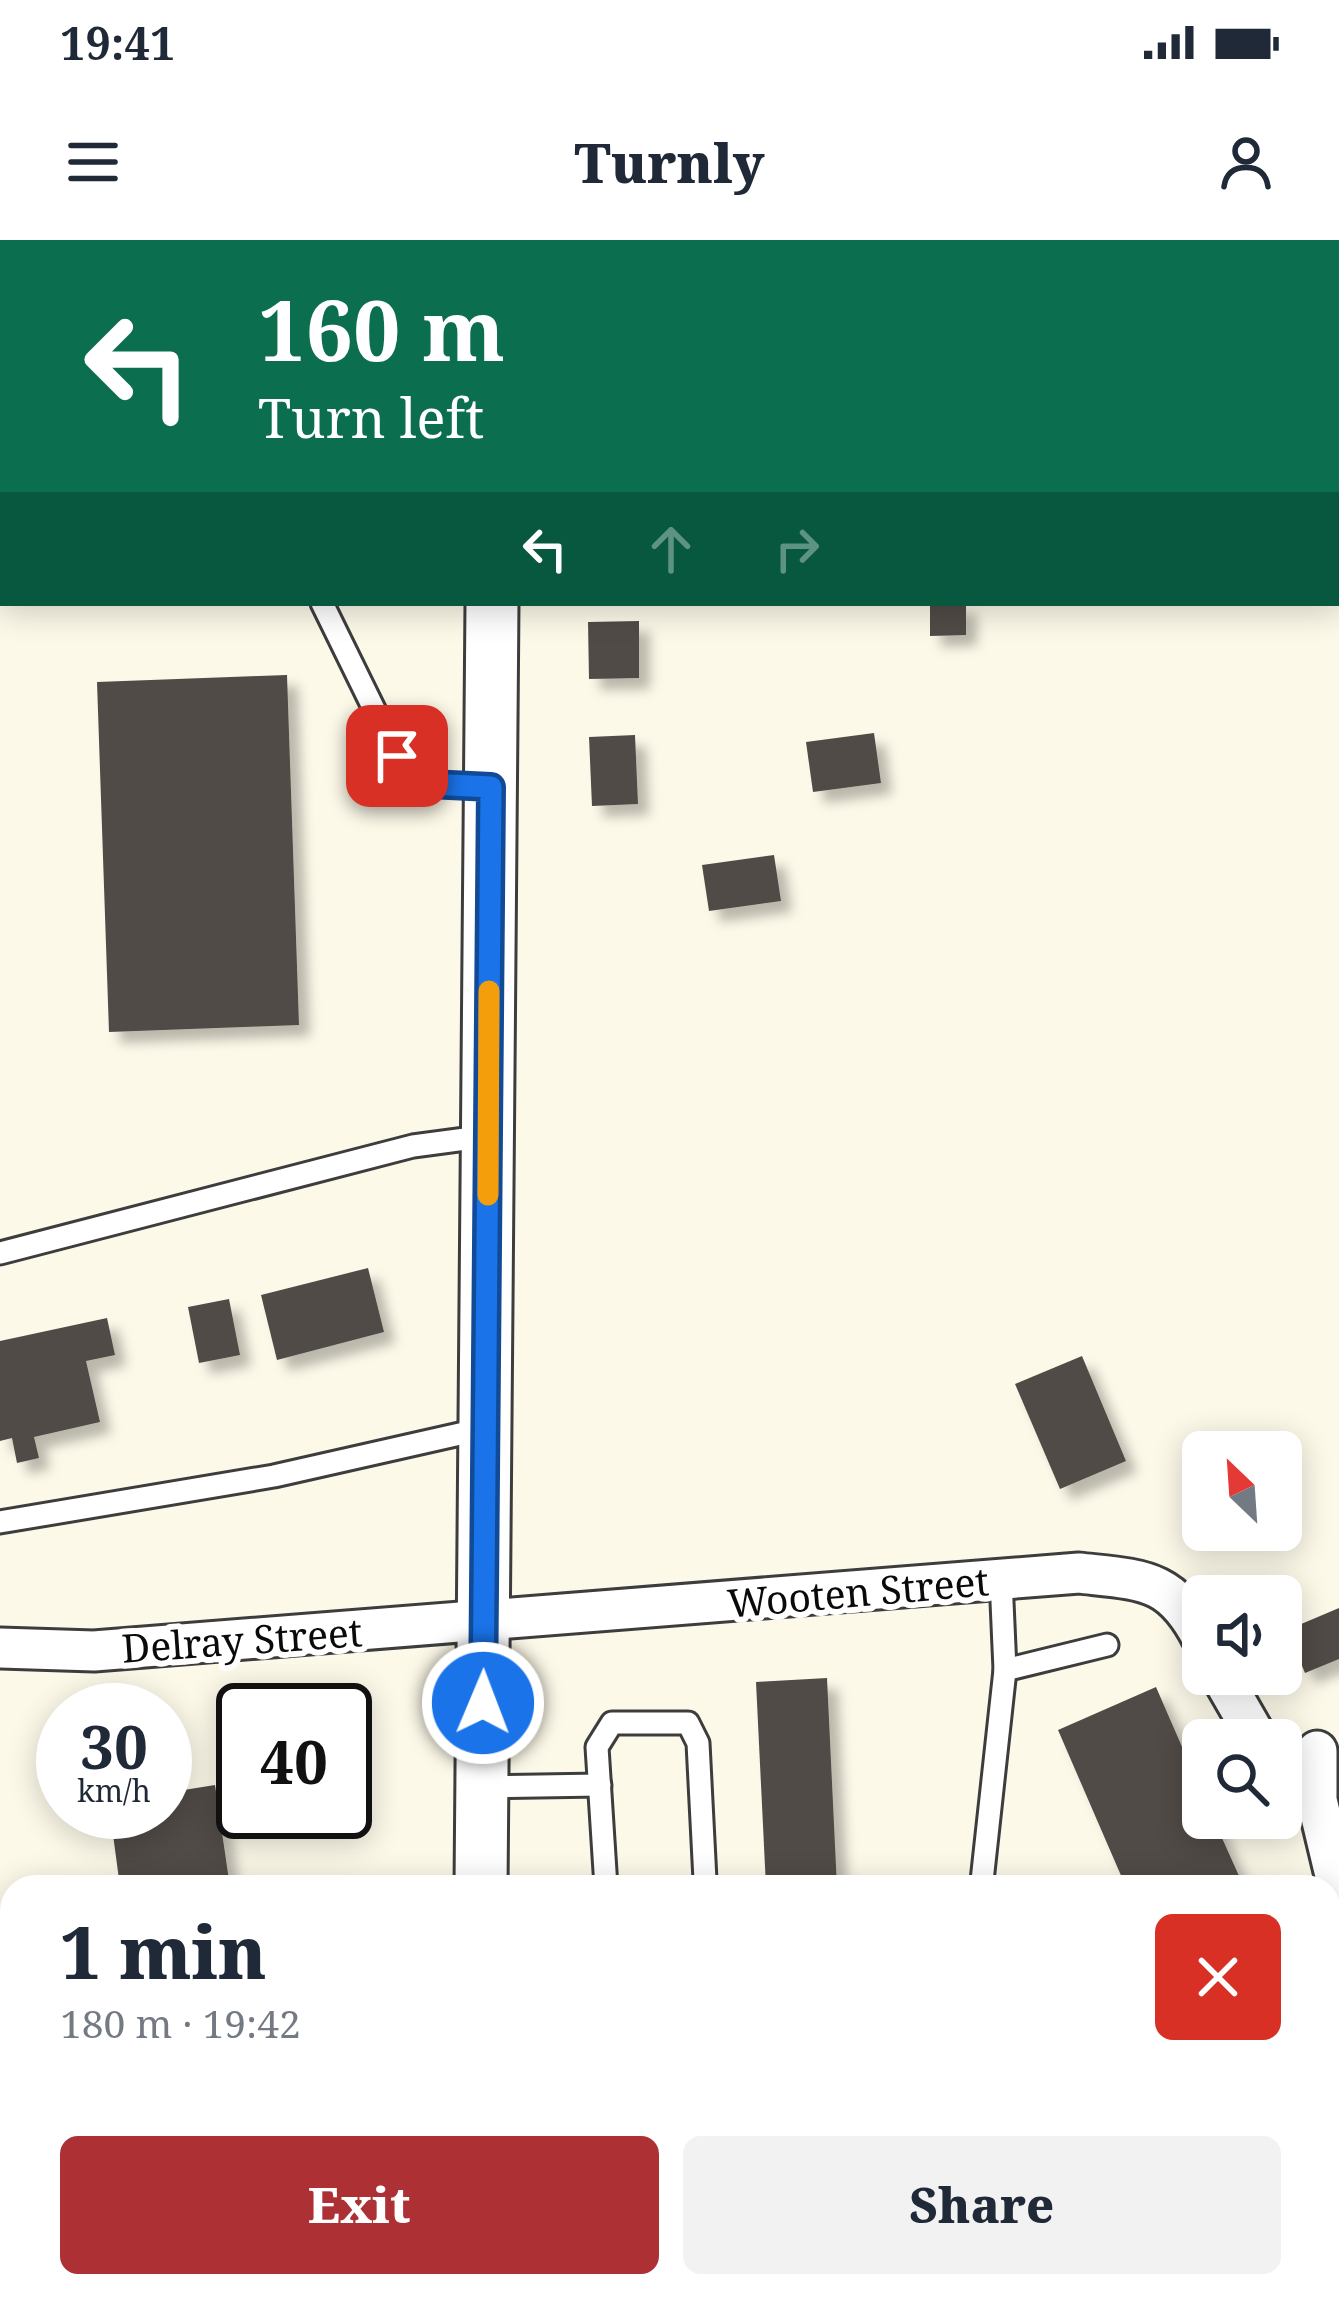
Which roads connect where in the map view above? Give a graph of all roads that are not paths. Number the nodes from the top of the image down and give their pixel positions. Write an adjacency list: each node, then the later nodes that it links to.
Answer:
1 (323, 606): 3 (lane)
2 (492, 606): 3 (street)
3 (491, 787): 4 (street)
4 (488, 1136): 5 (lane); 6 (street)
5 (0, 1253)
6 (485, 1429): 7 (lane); 10 (street)
7 (0, 1522)
8 (1001, 1580): 9 (street, Wooten Street); 10 (street, Wooten Street); 13 (lane)
9 (1182, 1602)
10 (484, 1620): 12 (street, Delray Street); 16 (street)
11 (1107, 1645): 13 (lane)
12 (0, 1648)
13 (1005, 1670): 20 (lane)
14 (1312, 1748): 21 (street)
15 (599, 1785): 16 (lane); 18 (lane); 19 (lane)
16 (482, 1787): 17 (street)
17 (482, 1875)
18 (605, 1875)
19 (705, 1875)
20 (983, 1875)
21 (1335, 1875)

